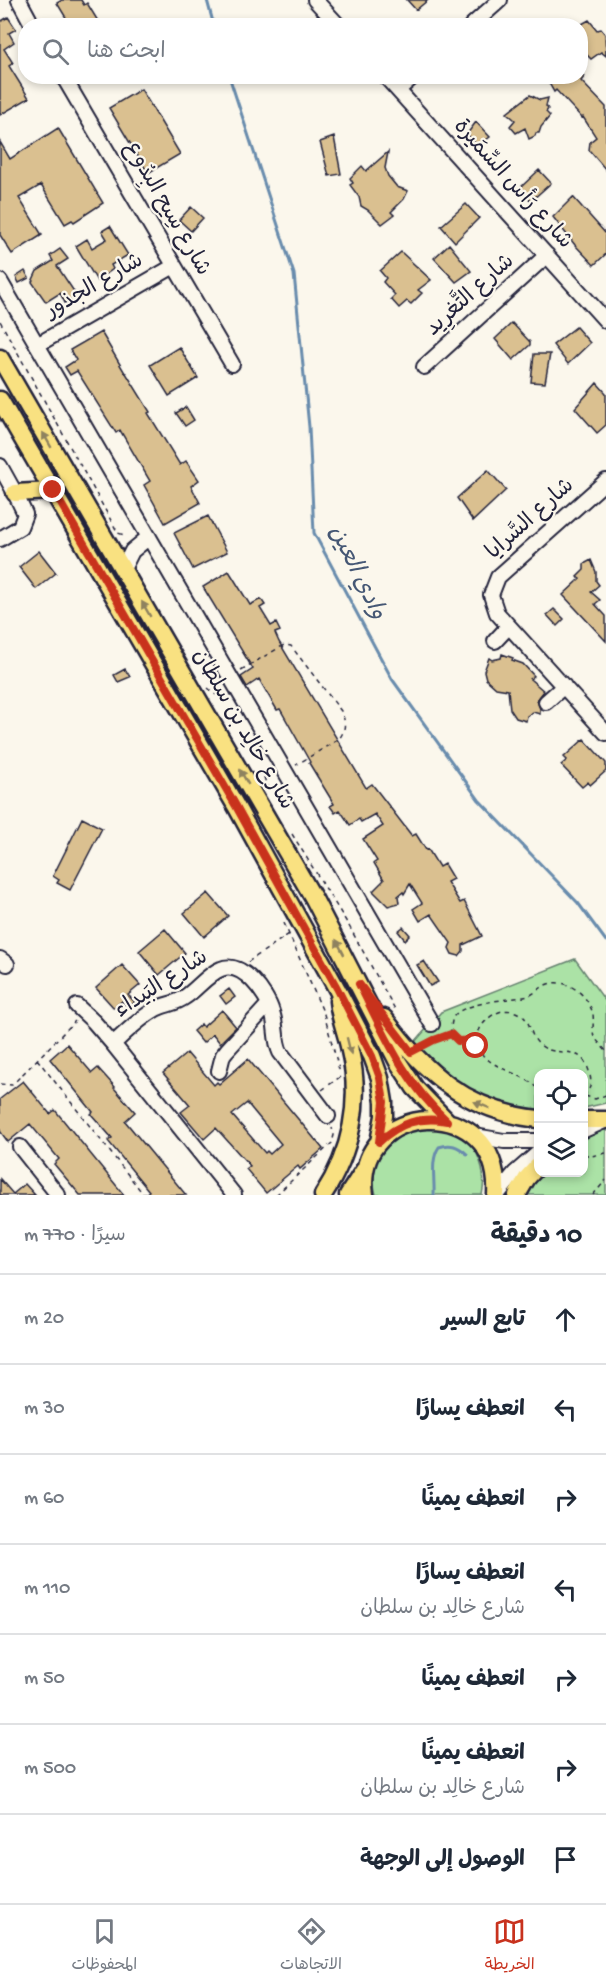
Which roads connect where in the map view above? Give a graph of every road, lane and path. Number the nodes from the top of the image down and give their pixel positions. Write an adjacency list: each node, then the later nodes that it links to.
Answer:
1 (18, 0): 4 (street)
2 (315, 0): 5 (street)
3 (500, 0): 6 (street)
4 (28, 18)
5 (332, 18)
6 (480, 18)
7 (68, 84): 12 (street, شارع سِيح البِدُوع)
8 (392, 84): 10 (street, شارع رَأس السِّمَيرة)
9 (405, 84): 10 (street)
10 (398, 90): 11 (street, شارع رَأس السِّمَيرة)
11 (547, 255): 15 (street, شارع رَأس السِّمَيرة); 19 (street, شارع التَّغرِيد)
12 (174, 266): 16 (street, شارع الجذور); 18 (street, شارع سِيح البِدُوع)
13 (0, 281): 16 (street)
14 (0, 321): 25 (path)
15 (606, 321)
16 (37, 345): 27 (street)
17 (0, 358): 28 (main road, شارع خالِد بن سلطان, one-way to 17)
18 (232, 364)
19 (424, 367)
20 (0, 400): 23 (main road, شارع خالِد بن سلطان)
21 (0, 466): 24 (street)
22 (606, 481): 30 (street, شارع السَّرايا)
23 (53, 490): 24 (main road); 44 (main road, شارع خالِد بن سلطان)
24 (15, 492): 26 (street)
25 (124, 535)
26 (0, 539)
27 (145, 540): 28 (street); 29 (street); 32 (street)
28 (108, 544): 29 (main road, شارع خالِد بن سلطان)
29 (123, 569): 43 (main road, شارع خالِد بن سلطان, one-way to 29)
30 (509, 626): 31 (street); 33 (street, شارع السَّرايا)
31 (495, 641)
32 (230, 677): 36 (street); 36 (path)
33 (564, 686): 34 (street); 35 (street, شارع السَّرايا)
34 (546, 702)
35 (606, 733)
36 (285, 771): 48 (street)
37 (264, 777): 38 (path)
38 (269, 795)
39 (288, 826): 47 (path)
40 (285, 924): 41 (path)
41 (289, 934): 42 (path); 62 (path)
42 (239, 969): 45 (street, شارع البَيداء); 51 (street, شارع البَيداء)
43 (359, 984): 52 (main road); 67 (main road, شارع خالِد بن سلطان)
44 (337, 988): 70 (main road, شارع خالِد بن سلطان); 83 (main road, one-way to 83)
45 (269, 1004): 56 (street); 62 (street, شارع البَيداء)
46 (81, 1009): 51 (street, شارع البَيداء); 54 (path)
47 (399, 1017)
48 (432, 1024)
49 (451, 1034): 50 (path); 52 (path); 53 (path)
50 (476, 1040): 55 (path); 59 (path)
51 (112, 1044): 81 (street, شارع البَيداء)
52 (411, 1052): 65 (main road, one-way to 52)
53 (606, 1052)
54 (37, 1059): 58 (path); 80 (path)
55 (587, 1069)
56 (219, 1071)
57 (588, 1072): 60 (path)
58 (0, 1084)
59 (534, 1086)
60 (588, 1090)
61 (606, 1095): 63 (path)
62 (313, 1096): 64 (street, شارع البَيداء)
63 (588, 1097)
64 (328, 1116): 82 (path)
65 (534, 1118)
66 (606, 1120): 68 (main road)
67 (447, 1121): 69 (main road); 70 (main road)
68 (588, 1126)
69 (475, 1136): 71 (street); 86 (main road)
70 (379, 1142): 76 (main road)
71 (534, 1142)
72 (20, 1147): 79 (street)
73 (606, 1153): 74 (path)
74 (588, 1155)
75 (534, 1156): 86 (street)
76 (366, 1166): 84 (main road); 85 (main road)
77 (534, 1170): 87 (main road)
78 (606, 1179): 88 (path)
79 (58, 1195)
80 (144, 1195)
81 (234, 1195)
82 (276, 1195)
83 (323, 1195)
84 (348, 1195)
85 (365, 1195)
86 (496, 1195)
87 (517, 1195)
88 (593, 1195)

